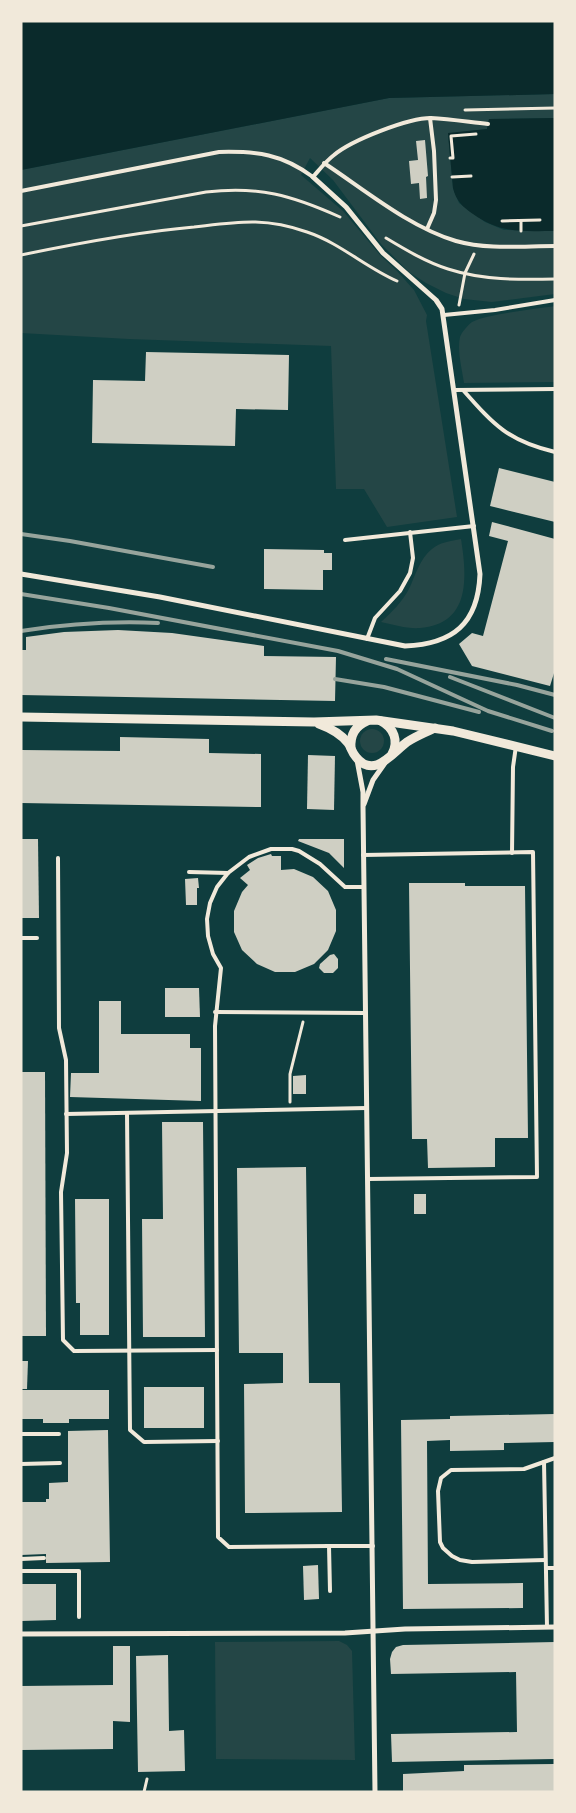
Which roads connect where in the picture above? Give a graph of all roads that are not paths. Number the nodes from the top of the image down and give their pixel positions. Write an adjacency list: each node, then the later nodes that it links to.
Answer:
1 (430, 118): 2 (lane); 3 (lane); 6 (lane)
2 (488, 124)
3 (324, 164): 4 (lane); 6 (lane)
4 (313, 177): 5 (lane); 9 (street)
5 (21, 191)
6 (427, 229): 7 (lane)
7 (555, 246)
8 (555, 300): 9 (lane)
9 (444, 315): 11 (street)
10 (555, 389): 12 (lane)
11 (454, 390): 12 (lane); 14 (street)
12 (463, 390): 13 (lane)
13 (555, 452)
14 (474, 526): 15 (lane); 18 (street)
15 (410, 532): 16 (lane); 18 (lane)
16 (345, 540)
17 (21, 574): 18 (street)
18 (366, 639)
19 (21, 717): 21 (street)
20 (373, 720): 21 (street); 22 (street); 24 (street); 26 (street)
21 (314, 722): 24 (street)
22 (435, 728): 23 (street); 26 (street)
23 (516, 746): 25 (street); 28 (lane)
24 (353, 752): 26 (street); 27 (street)
25 (555, 756)
26 (389, 758): 27 (street)
27 (363, 807): 29 (street)
28 (512, 853): 29 (lane); 42 (lane)
29 (363, 855): 33 (street)
30 (58, 858): 41 (lane)
31 (189, 872): 32 (lane)
32 (228, 873): 33 (lane); 36 (lane)
33 (364, 887): 37 (street)
34 (21, 938): 35 (lane)
35 (38, 938)
36 (215, 1012): 37 (lane); 39 (lane)
37 (365, 1013): 38 (street)
38 (367, 1108): 39 (lane); 42 (street)
39 (216, 1111): 40 (lane); 43 (lane)
40 (127, 1113): 41 (lane); 44 (lane)
41 (66, 1114): 44 (lane)
42 (368, 1179): 53 (street)
43 (217, 1350): 44 (lane); 47 (lane)
44 (130, 1351): 47 (lane)
45 (21, 1434): 46 (lane)
46 (58, 1434)
47 (218, 1441): 52 (lane)
48 (555, 1458): 49 (lane)
49 (544, 1462): 56 (lane); 56 (lane)
50 (60, 1463): 51 (lane)
51 (21, 1464)
52 (329, 1546): 53 (lane); 60 (lane)
53 (373, 1546): 64 (street)
54 (44, 1558): 55 (lane)
55 (21, 1559)
56 (545, 1560): 57 (lane)
57 (546, 1568): 58 (lane); 62 (lane)
58 (555, 1568)
59 (21, 1571): 61 (lane)
60 (330, 1591)
61 (79, 1617)
62 (547, 1627): 63 (street); 64 (street)
63 (555, 1627)
64 (374, 1631): 65 (street); 66 (street)
65 (21, 1634)
66 (376, 1792)

